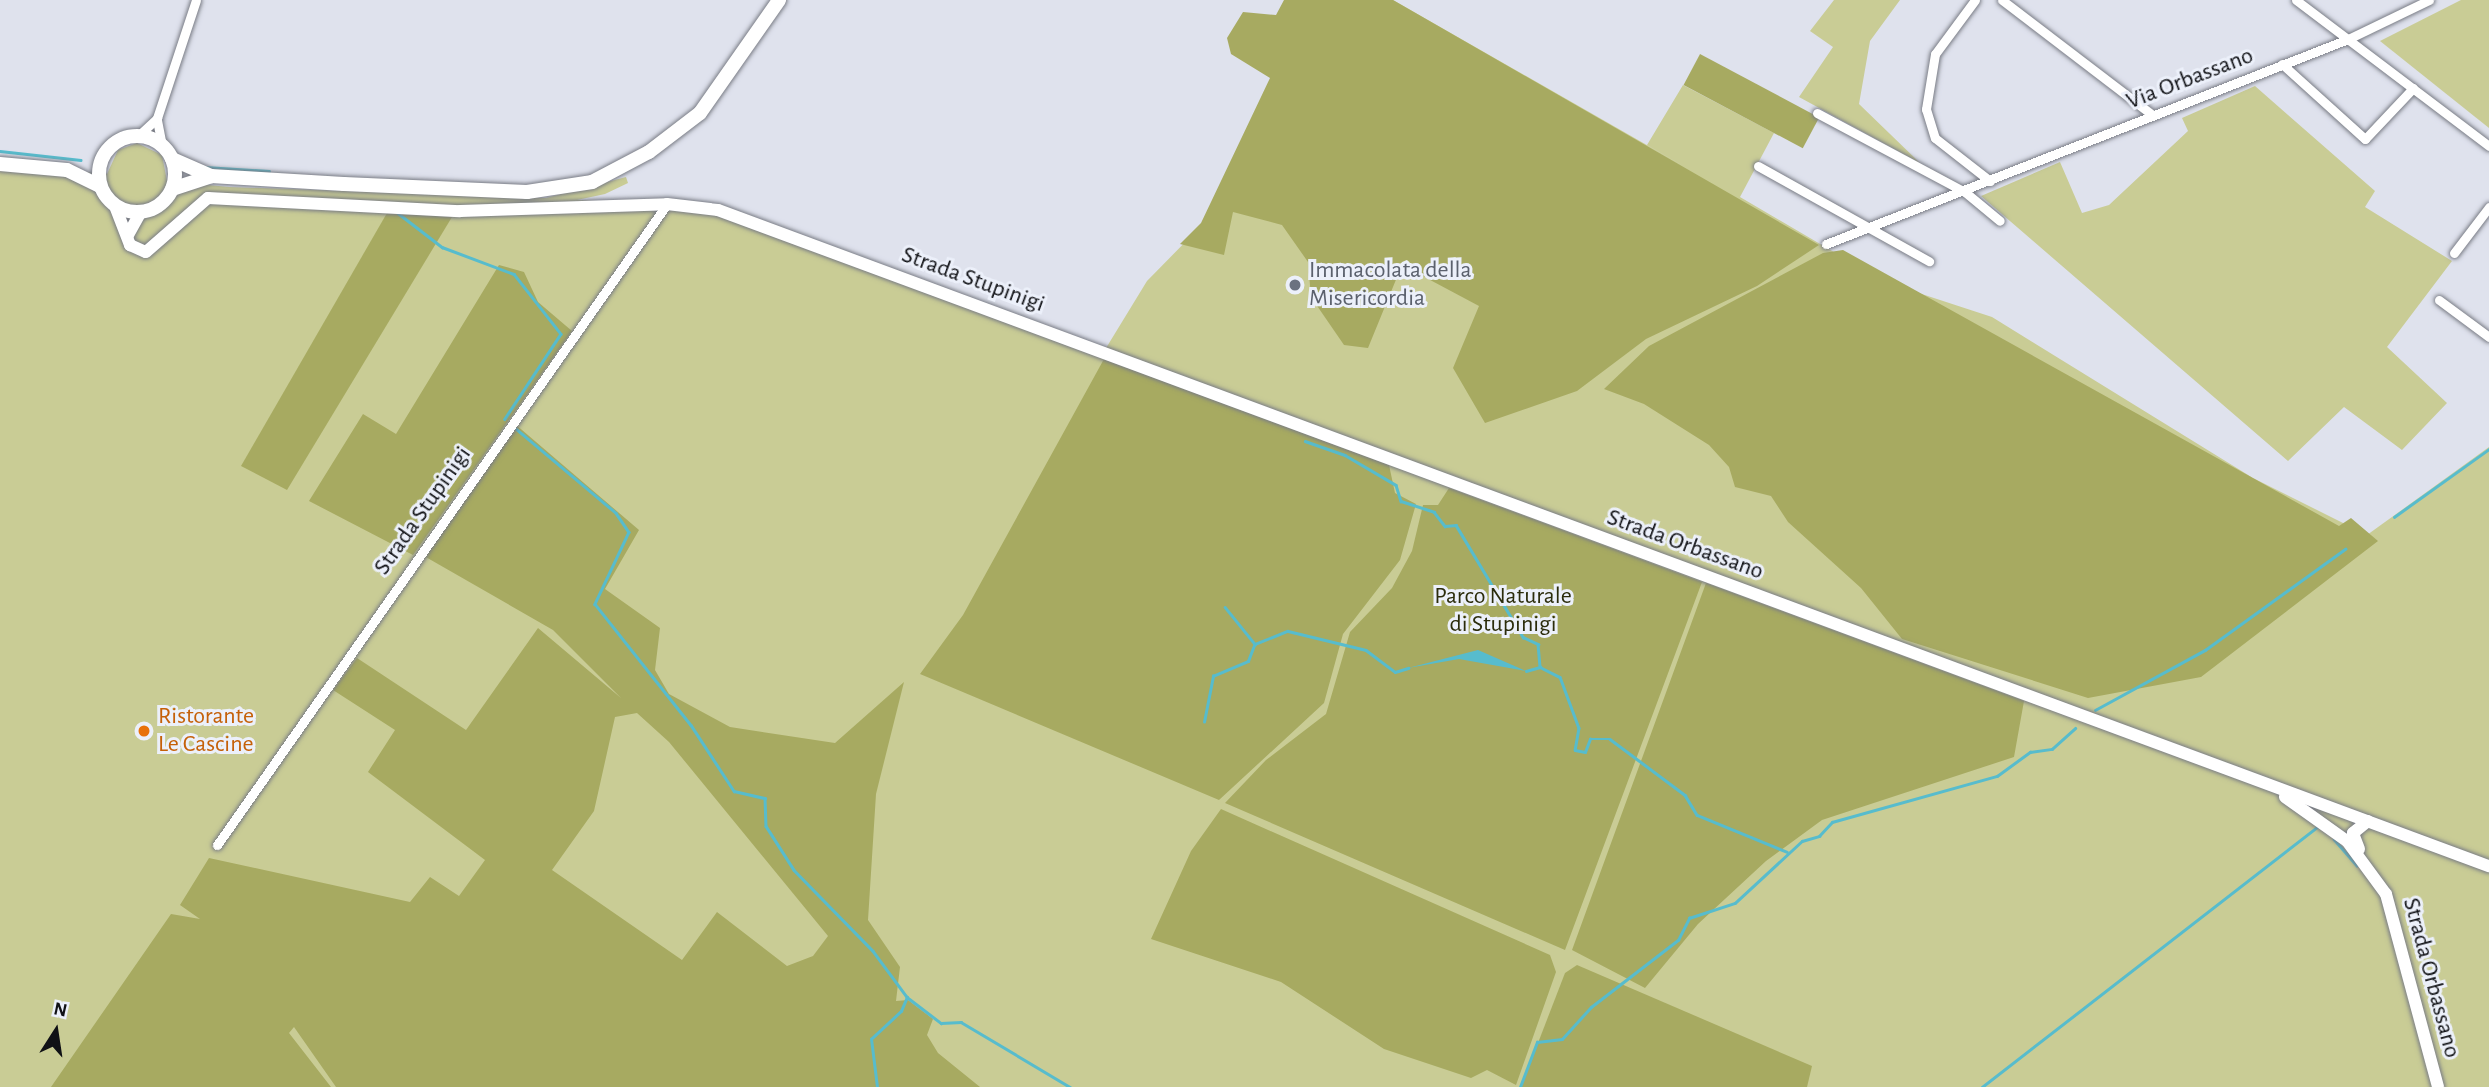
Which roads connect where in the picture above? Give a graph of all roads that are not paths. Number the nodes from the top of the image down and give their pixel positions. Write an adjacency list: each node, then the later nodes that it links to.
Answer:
1 (196, 0): 13 (street)
2 (779, 0): 22 (main road)
3 (1975, 0): 23 (street)
4 (2002, 0): 12 (street)
5 (2296, 0): 8 (street)
6 (2429, 0): 7 (street, Via Orbassano)
7 (2417, 3): 8 (street, Via Orbassano)
8 (2348, 39): 9 (street, Via Orbassano); 10 (street)
9 (2282, 64): 10 (street); 12 (street, Via Orbassano)
10 (2413, 88): 16 (street)
11 (1817, 113): 26 (street)
12 (2151, 114): 23 (street, Via Orbassano)
13 (157, 118): 14 (street); 15 (street)
14 (139, 135): 15 (main road); 18 (main road)
15 (162, 145): 17 (main road)
16 (2489, 146)
17 (172, 159): 22 (main road); 25 (main road)
18 (100, 161): 21 (main road); 24 (main road)
19 (0, 164): 21 (main road)
20 (1758, 166): 32 (street)
21 (67, 170): 24 (main road)
22 (211, 176): 25 (main road)
23 (1990, 181): 26 (street, Via Orbassano)
24 (100, 186): 28 (main road)
25 (172, 189): 30 (main road)
26 (1965, 192): 31 (street); 32 (street, Via Orbassano)
27 (667, 204): 33 (main road, Strada Stupinigi); 39 (main road, Strada Stupinigi); 44 (street, Strada Stupinigi)
28 (115, 206): 30 (main road); 33 (main road)
29 (2489, 207): 35 (street)
30 (141, 212): 33 (main road)
31 (2000, 220)
32 (1871, 229): 34 (street, Via Orbassano); 36 (street)
33 (128, 235)
34 (1826, 244)
35 (2454, 253)
36 (1929, 261)
37 (2439, 300): 38 (street)
38 (2489, 337)
39 (1104, 353): 40 (main road, Strada Orbassano)
40 (2250, 779): 41 (main road, Strada Orbassano); 42 (main road, Strada Orbassano)
41 (2320, 804): 42 (main road); 43 (main road, Strada Orbassano)
42 (2306, 809): 46 (main road, Strada Orbassano)
43 (2368, 821): 45 (main road, Strada Orbassano); 46 (main road)
44 (217, 845)
45 (2489, 866)
46 (2374, 872): 47 (main road, Strada Orbassano)
47 (2438, 1087)

